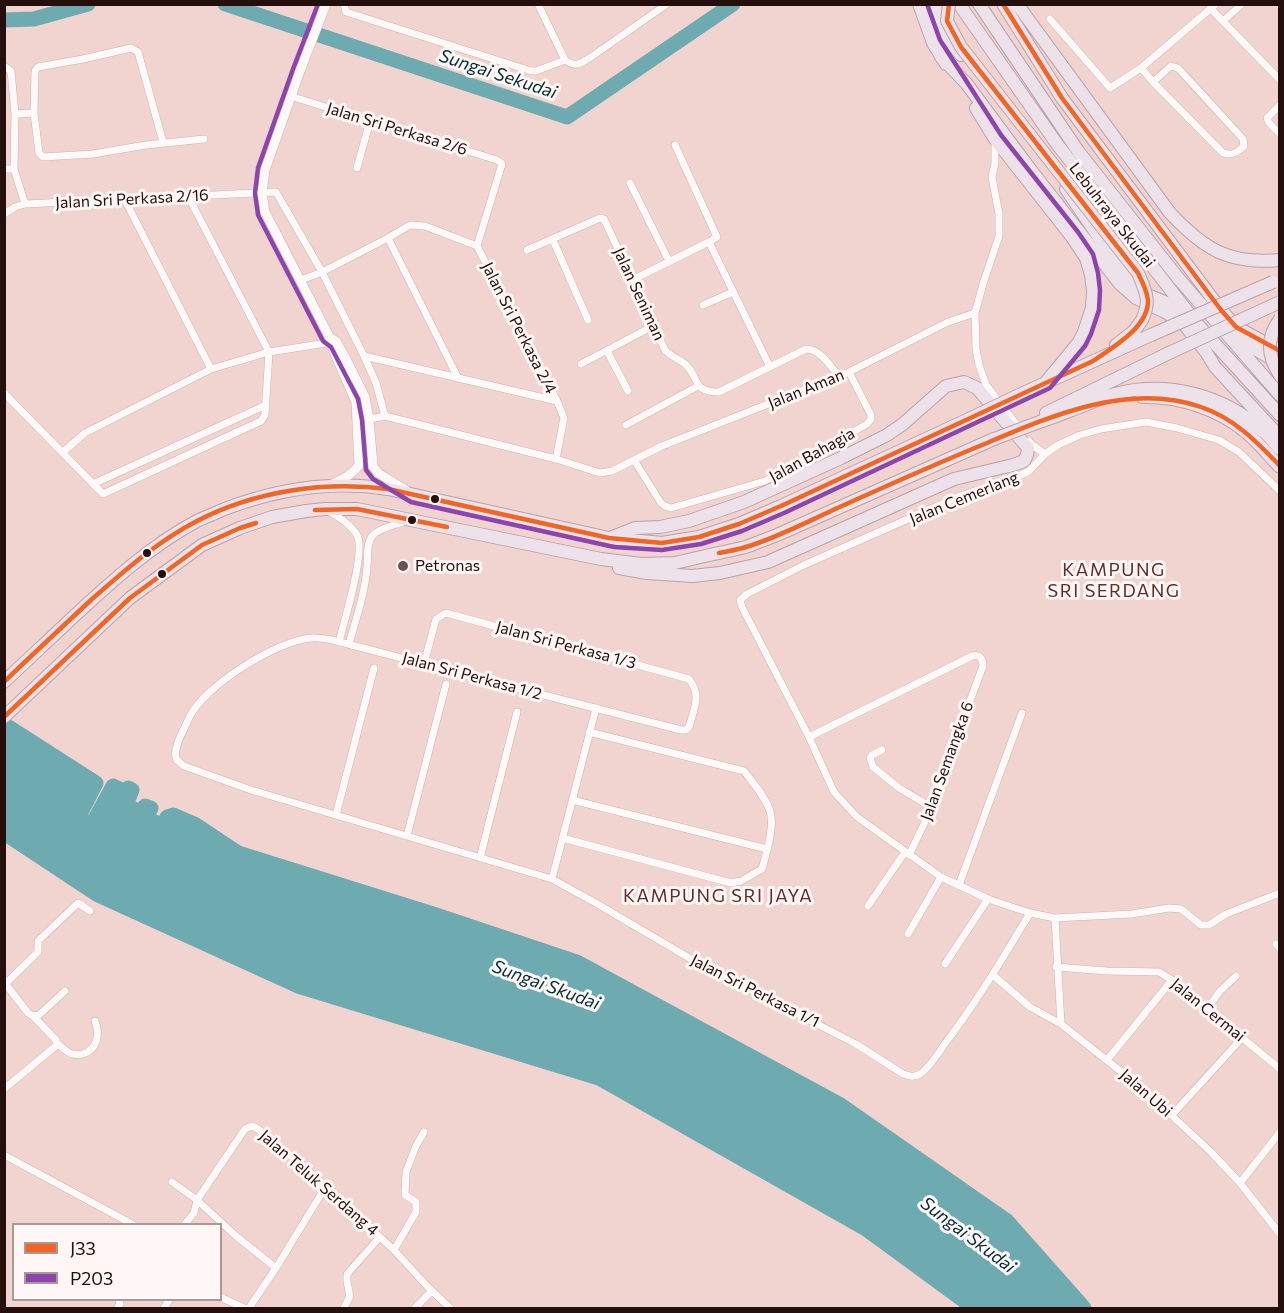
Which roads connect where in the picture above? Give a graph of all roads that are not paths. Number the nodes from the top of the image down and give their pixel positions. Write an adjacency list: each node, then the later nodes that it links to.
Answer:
1 (344, 4): 17 (street)
2 (538, 4): 17 (street)
3 (667, 4): 17 (street)
4 (919, 4): 16 (highway)
5 (936, 4): 60 (highway, bridge)
6 (949, 4): 67 (highway, bridge)
7 (958, 4): 60 (highway, Lebuhraya Skudai)
8 (979, 4): 59 (highway, Lebuhraya Skudai)
9 (1003, 4): 64 (highway)
10 (1015, 4): 47 (highway)
11 (1242, 4): 15 (street)
12 (1213, 7): 15 (street); 19 (street)
13 (324, 8): 22 (street)
14 (1050, 19): 19 (street)
15 (1223, 21): 20 (street)
16 (941, 57): 29 (highway); 89 (highway)
17 (565, 60)
18 (4, 66): 25 (street)
19 (1141, 68): 21 (street)
20 (1280, 80)
21 (1153, 82): 21 (street)
22 (291, 96): 26 (street, Jalan Sri Perkasa 2/6); 37 (street)
23 (1280, 105): 27 (street)
24 (34, 113): 25 (street); 30 (street); 30 (street)
25 (15, 114): 35 (street)
26 (370, 121): 32 (street, Jalan Sri Perkasa 2/6); 33 (street)
27 (1280, 134)
28 (204, 139): 30 (street)
29 (995, 139): 56 (street); 76 (highway)
30 (163, 142)
31 (675, 145): 44 (street)
32 (502, 164): 45 (street, Jalan Sri Perkasa 2/4)
33 (357, 168)
34 (4, 169): 35 (street)
35 (14, 169): 40 (street)
36 (630, 183): 48 (street)
37 (262, 193): 38 (street, Jalan Sri Perkasa 2/16); 49 (street); 50 (street)
38 (188, 196): 39 (street, Jalan Sri Perkasa 2/16); 65 (street)
39 (125, 200): 40 (street, Jalan Sri Perkasa 2/16); 71 (street)
40 (25, 204): 41 (street, Jalan Sri Perkasa 2/16)
41 (4, 214)
42 (388, 238): 45 (street); 49 (street); 75 (street)
43 (553, 240): 46 (street, Jalan Seniman); 51 (street, Jalan Seniman); 58 (street)
44 (709, 242): 48 (street); 53 (street)
45 (477, 246): 81 (street, Jalan Sri Perkasa 2/4)
46 (527, 250)
47 (1280, 260)
48 (669, 261): 51 (street)
49 (322, 272): 50 (street); 66 (street)
50 (301, 280): 62 (street)
51 (632, 280): 61 (street, Jalan Seniman)
52 (1276, 281): 67 (highway, bridge)
53 (733, 292): 55 (street); 70 (street)
54 (1280, 302): 87 (highway, bridge)
55 (703, 305)
56 (975, 313): 72 (street, Jalan Aman); 92 (street)
57 (1280, 319): 73 (highway, bridge)
58 (588, 320)
59 (1217, 323): 68 (highway); 80 (highway, Lebuhraya Skudai)
60 (1198, 325): 84 (highway, Lebuhraya Skudai)
61 (653, 326): 63 (street); 77 (street, Jalan Seniman)
62 (332, 340): 65 (street); 86 (street); 97 (street)
63 (607, 351): 69 (street); 78 (street)
64 (1280, 351)
65 (269, 352): 71 (street); 82 (street)
66 (364, 356): 75 (street); 85 (street)
67 (1093, 361): 76 (highway)
68 (1280, 363)
69 (581, 364)
70 (770, 367): 74 (street); 77 (street)
71 (211, 369): 91 (street)
72 (849, 372): 74 (street, Jalan Aman); 94 (street, Jalan Bahagia)
73 (1280, 375)
74 (839, 376): 94 (street, Jalan Aman)
75 (458, 378): 81 (street)
76 (1046, 382): 102 (highway, bridge)
77 (698, 386): 88 (street)
78 (628, 391)
79 (4, 393): 91 (street)
80 (1280, 395)
81 (557, 401): 93 (street, Jalan Sri Perkasa 2/4)
82 (266, 405): 96 (street); 96 (street)
83 (1071, 411): 87 (highway); 90 (highway); 95 (highway)
84 (1280, 415)
85 (385, 416): 86 (street); 93 (street)
86 (369, 419): 99 (street)
87 (1040, 419): 103 (highway, bridge)
88 (626, 425)
89 (1280, 436)
90 (1280, 449)
91 (63, 452): 96 (street)
92 (1045, 454): 98 (street, Jalan Cemerlang); 116 (street, Jalan Cemerlang)
93 (556, 459): 94 (street, Jalan Aman)
94 (634, 460)
95 (1280, 467)
96 (93, 484)
97 (327, 486): 99 (highway); 108 (highway)
98 (1280, 491)
99 (413, 495): 102 (highway)
100 (325, 509): 101 (highway); 104 (street); 113 (highway)
101 (409, 519): 103 (highway); 105 (street)
102 (609, 538): 103 (highway)
103 (601, 560)
104 (339, 642): 105 (street, Jalan Sri Perkasa 1/2); 120 (street, Jalan Sri Perkasa 1/2)
105 (349, 644): 106 (street, Jalan Sri Perkasa 1/2)
106 (424, 664): 110 (street, Jalan Sri Perkasa 1/2); 114 (street, Jalan Sri Perkasa 1/3)
107 (374, 668): 120 (street)
108 (6, 680)
109 (446, 684): 121 (street)
110 (596, 708): 114 (street, Jalan Sri Perkasa 1/2); 115 (street)
111 (517, 712): 125 (street)
112 (1022, 713): 128 (street)
113 (4, 717)
114 (686, 730)
115 (589, 732): 118 (street); 123 (street)
116 (809, 737): 119 (street, Jalan Semangka 6); 124 (street)
117 (882, 750): 119 (street)
118 (572, 800): 122 (street); 123 (street)
119 (931, 807): 124 (street, Jalan Semangka 6)
120 (336, 815): 121 (street, Jalan Sri Perkasa 1/1)
121 (407, 837): 125 (street, Jalan Sri Perkasa 1/1)
122 (562, 838): 123 (street); 127 (street)
123 (767, 849)
124 (907, 854): 126 (street); 131 (street, Jalan Semangka 6)
125 (480, 858): 127 (street, Jalan Sri Perkasa 1/1)
126 (941, 877): 128 (street); 135 (street)
127 (552, 879): 138 (street, Jalan Sri Perkasa 1/1)
128 (959, 885): 130 (street)
129 (1280, 893): 134 (street)
130 (988, 898): 133 (street); 136 (street)
131 (868, 906)
132 (90, 911): 141 (street)
133 (1030, 913): 134 (street); 138 (street, Jalan Sri Perkasa 1/1)
134 (1055, 918): 137 (street)
135 (908, 934)
136 (945, 964)
137 (1056, 967): 140 (street, Jalan Cermai); 146 (street)
138 (993, 975): 146 (street, Jalan Ubi)
139 (1236, 976): 143 (street)
140 (1172, 980): 143 (street, Jalan Cermai); 149 (street)
141 (5, 984): 144 (street)
142 (65, 991): 144 (street)
143 (1207, 1009): 147 (street, Jalan Cermai)
144 (33, 1016): 148 (street)
145 (96, 1021): 148 (street)
146 (1061, 1024): 149 (street, Jalan Ubi)
147 (1242, 1038): 150 (street, Jalan Cermai); 152 (street)
148 (57, 1043): 151 (street)
149 (1107, 1060): 152 (street, Jalan Ubi)
150 (1280, 1070)
151 (4, 1089)
152 (1172, 1115): 157 (street, Jalan Ubi)
153 (424, 1132): 164 (street)
154 (1279, 1136): 157 (street)
155 (4, 1155): 160 (street)
156 (172, 1182): 159 (street)
157 (1240, 1183): 162 (street, Jalan Ubi)
158 (326, 1186): 159 (street, Jalan Teluk Serdang 4); 163 (street, Jalan Teluk Serdang 4); 165 (street)
159 (198, 1200): 161 (street); 165 (street)
160 (130, 1223)
161 (186, 1223)
162 (1280, 1234)
163 (380, 1237): 164 (street, Jalan Teluk Serdang 4); 170 (street)
164 (394, 1250): 166 (street, Jalan Teluk Serdang 4)
165 (276, 1268): 169 (street)
166 (432, 1291): 171 (street); 172 (street, Jalan Teluk Serdang 4)
167 (222, 1298): 168 (street)
168 (243, 1308)
169 (249, 1308)
170 (344, 1308)
171 (415, 1308)
172 (450, 1308)

